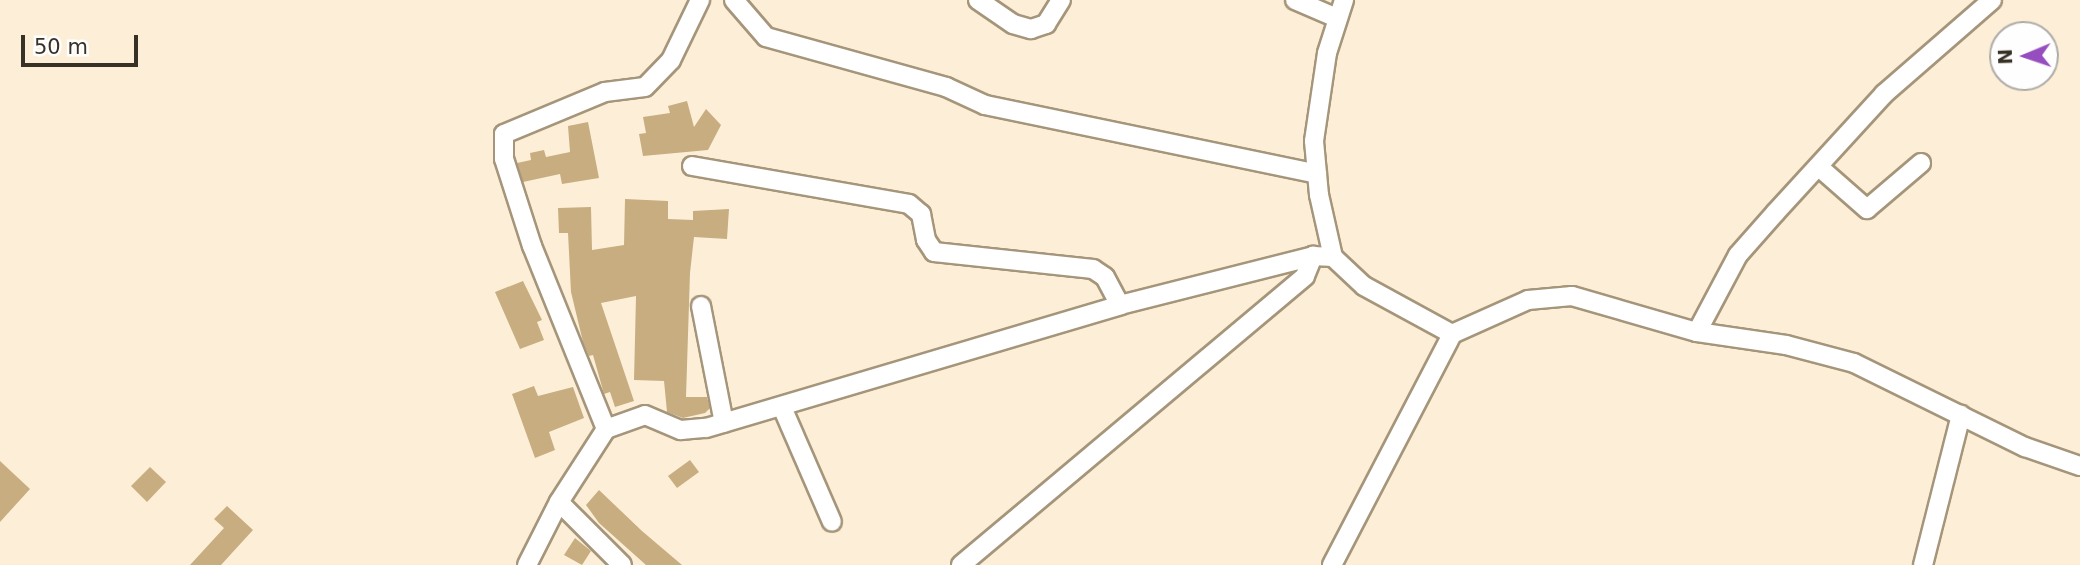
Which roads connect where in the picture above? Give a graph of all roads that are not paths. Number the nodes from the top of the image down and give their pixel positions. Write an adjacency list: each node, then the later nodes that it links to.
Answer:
1 (700, 0): 22 (street)
2 (734, 0): 12 (street)
3 (978, 0): 4 (street)
4 (1061, 0)
5 (1295, 0): 8 (street)
6 (1343, 0): 8 (street)
7 (1992, 0): 11 (street)
8 (1337, 18): 12 (street)
9 (1921, 163): 11 (street)
10 (692, 166): 15 (street)
11 (1819, 167): 17 (street)
12 (1317, 174): 14 (street)
13 (1313, 256): 14 (street); 15 (street); 28 (street)
14 (1333, 257): 18 (street)
15 (1120, 305): 19 (street)
16 (701, 306): 21 (street)
17 (1697, 331): 18 (street); 20 (street)
18 (1452, 334): 29 (street)
19 (782, 407): 21 (street); 25 (street)
20 (1961, 415): 23 (street); 30 (street)
21 (724, 423): 22 (street)
22 (606, 429): 24 (street)
23 (2080, 466)
24 (559, 502): 26 (street); 27 (street)
25 (832, 522)
26 (527, 565)
27 (622, 565)
28 (961, 565)
29 (1332, 565)
30 (1923, 565)

